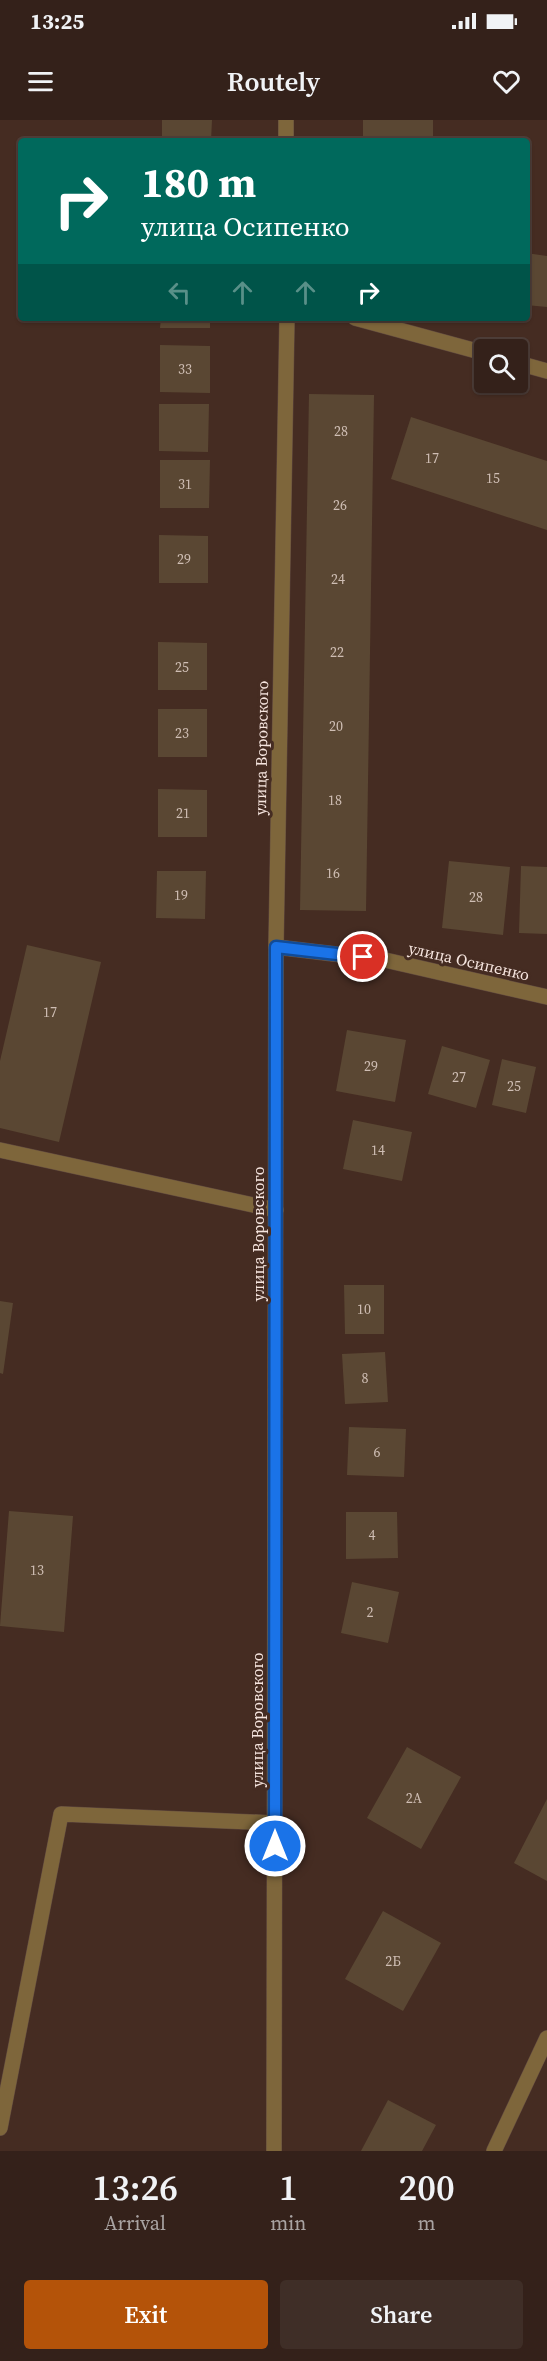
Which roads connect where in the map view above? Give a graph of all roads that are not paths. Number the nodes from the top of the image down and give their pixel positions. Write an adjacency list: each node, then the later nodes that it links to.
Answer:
1 (286, 120): 2 (street)
2 (286, 138)
3 (287, 321): 8 (street, улица Воровского)
4 (366, 321): 5 (street)
5 (474, 350)
6 (528, 366): 7 (street)
7 (547, 371)
8 (276, 947): 9 (street, улица Осипенко); 11 (street, улица Воровского)
9 (547, 997)
10 (0, 1150): 11 (street)
11 (276, 1210): 12 (street, улица Воровского)
12 (275, 1823): 14 (street); 15 (street, улица Воровского)
13 (547, 2038): 16 (street)
14 (0, 2128)
15 (274, 2151)
16 (494, 2151)

